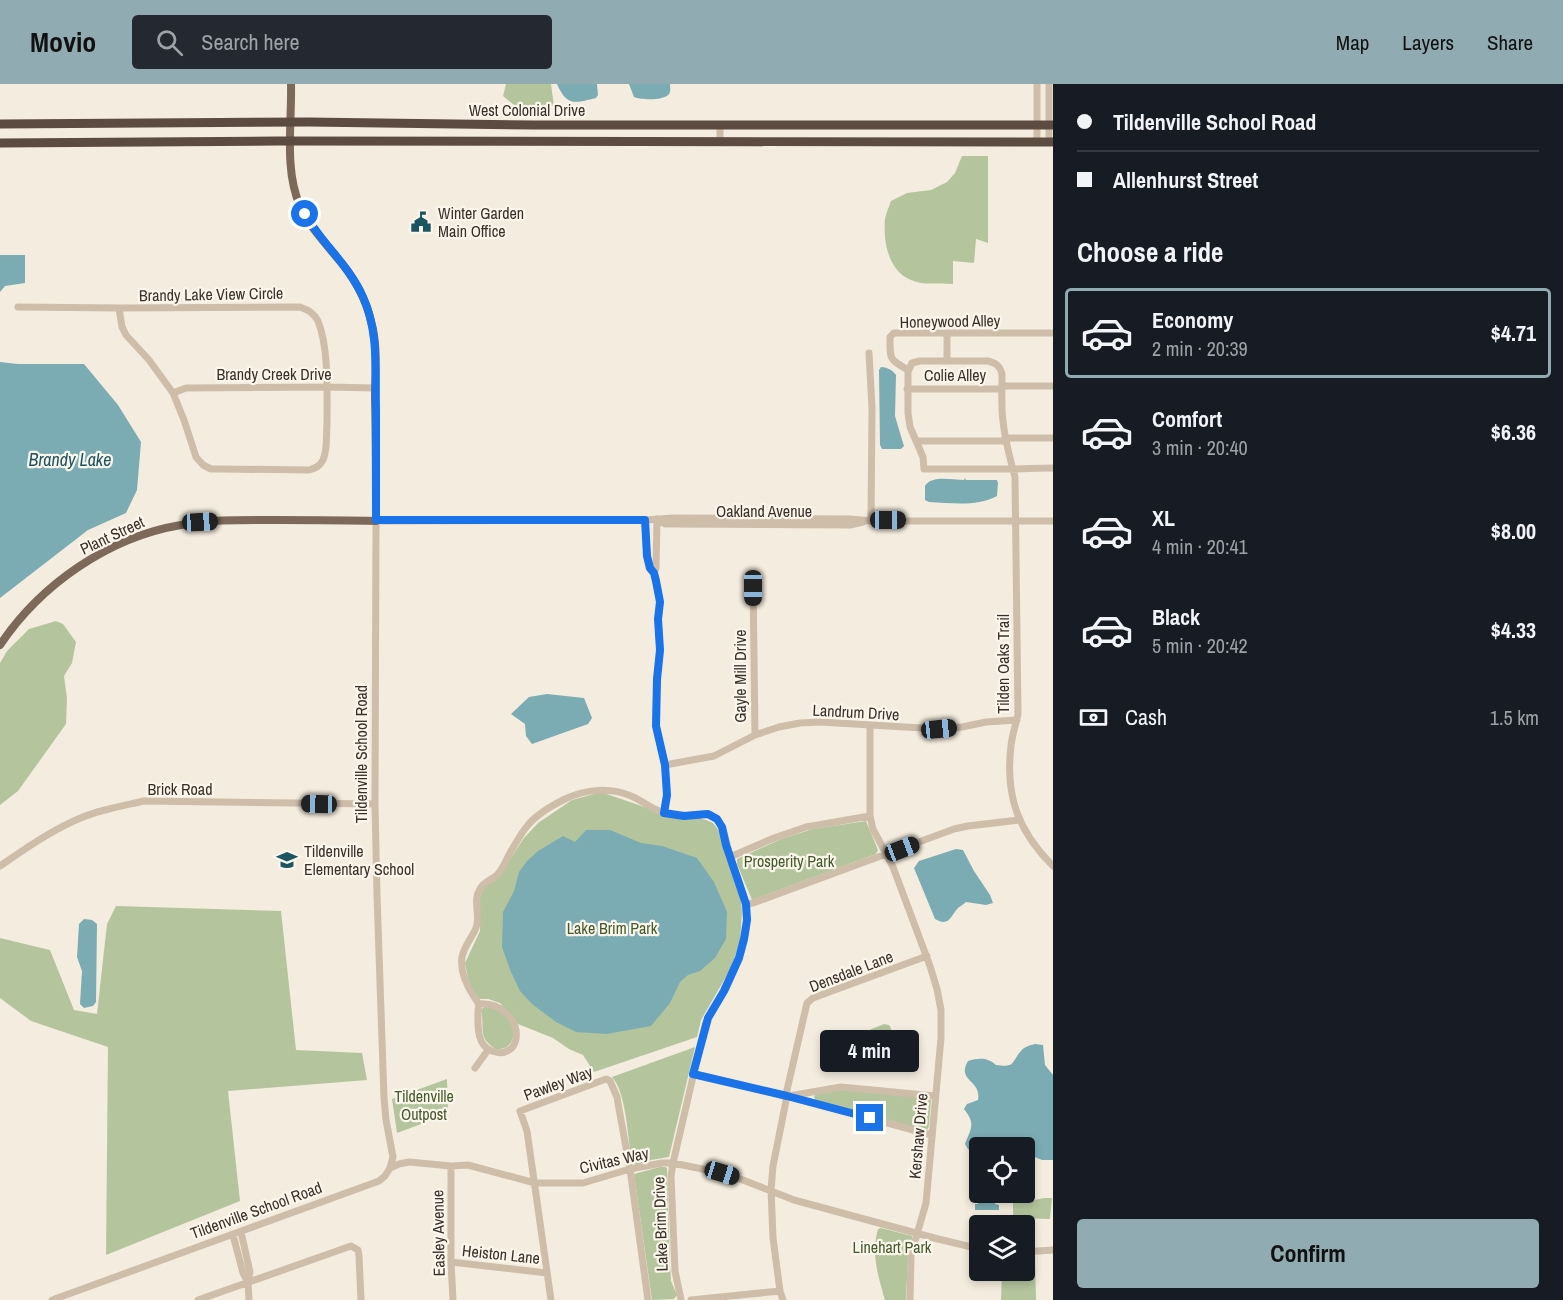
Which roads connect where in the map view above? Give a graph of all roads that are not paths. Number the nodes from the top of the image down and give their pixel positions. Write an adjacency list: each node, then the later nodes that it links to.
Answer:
1 (291, 84): 4 (main road, Tildenville School Road)
2 (1036, 84): 7 (street)
3 (1049, 84): 8 (street)
4 (291, 122): 5 (highway, West Colonial Drive); 6 (highway, West Colonial Drive); 9 (main road, Tildenville School Road)
5 (0, 124)
6 (720, 125): 7 (highway, West Colonial Drive); 10 (street)
7 (1036, 125): 8 (highway, West Colonial Drive); 11 (street)
8 (1051, 125): 12 (street)
9 (291, 141): 10 (highway, West Colonial Drive); 13 (highway, West Colonial Drive); 24 (main road, Tildenville School Road)
10 (720, 142): 11 (highway, West Colonial Drive)
11 (1036, 142): 12 (highway, West Colonial Drive)
12 (1051, 142)
13 (0, 143)
14 (18, 307): 15 (street)
15 (119, 308): 22 (street, Brandy Lake View Circle); 26 (street, Brandy Lake View Circle)
16 (947, 333): 17 (street, Honeywood Alley); 19 (street); 20 (street, Honeywood Alley)
17 (1053, 333)
18 (869, 353): 35 (street)
19 (947, 361): 20 (street); 23 (street)
20 (908, 370): 25 (street)
21 (1053, 386): 23 (street, Colie Alley)
22 (327, 387): 24 (street, Brandy Creek Drive); 26 (street, Brandy Creek Drive); 26 (street, Brandy Lake View Circle)
23 (1002, 387): 25 (street, Colie Alley); 28 (street, Tilden Oaks Trail)
24 (375, 388): 33 (main road, Tildenville School Road)
25 (908, 389): 29 (street)
26 (173, 393)
27 (1053, 438): 28 (street)
28 (1006, 440): 29 (street); 31 (street, Tilden Oaks Trail)
29 (916, 441): 31 (street)
30 (1053, 468): 31 (street)
31 (1013, 469): 37 (street, Tilden Oaks Trail)
32 (657, 519): 34 (street, Oakland Avenue); 35 (street, Oakland Avenue); 38 (street)
33 (376, 520): 34 (street, Oakland Avenue); 40 (main road, Plant Street); 45 (street, Tildenville School Road)
34 (645, 520): 38 (street)
35 (871, 520): 37 (street, Oakland Avenue)
36 (1053, 520): 37 (street, Oakland Avenue)
37 (1015, 521): 41 (street, Tilden Oaks Trail)
38 (654, 573): 44 (street)
39 (753, 581): 43 (street, Gayle Mill Drive)
40 (0, 645)
41 (1017, 720): 42 (street, Landrum Drive); 48 (street, Tilden Oaks Trail)
42 (870, 725): 43 (street, Landrum Drive); 47 (street)
43 (755, 735): 44 (street, Landrum Drive)
44 (665, 765): 46 (street)
45 (375, 804): 51 (street, Brick Road); 64 (street, Tildenville School Road)
46 (664, 813): 50 (street, Lake Brim Drive); 55 (street, Lake Brim Drive)
47 (870, 816): 49 (street); 50 (street)
48 (1019, 820): 49 (street); 52 (street, Tilden Oaks Trail)
49 (886, 855): 53 (street); 54 (street, Kershaw Drive)
50 (730, 857): 53 (street, Lake Brim Drive)
51 (0, 866)
52 (1053, 866)
53 (746, 904): 58 (street, Lake Brim Drive)
54 (927, 956): 59 (street, Densdale Lane); 60 (street, Kershaw Drive)
55 (479, 1004): 56 (street, Lake Brim Drive); 56 (street)
56 (488, 1050): 57 (street)
57 (475, 1068)
58 (693, 1074): 59 (street); 62 (street, Lake Brim Drive)
59 (787, 1096): 60 (street); 61 (street); 67 (street)
60 (935, 1096): 61 (street, Kershaw Drive)
61 (932, 1135): 69 (street, Kershaw Drive)
62 (673, 1163): 65 (street, Civitas Way); 67 (street, Civitas Way); 84 (street, Lake Brim Drive)
63 (451, 1166): 64 (street, Civitas Way); 66 (street, Civitas Way); 73 (street, Easley Avenue)
64 (390, 1168): 68 (street, Tildenville School Road)
65 (630, 1169): 66 (street, Civitas Way); 66 (street, Pawley Way); 83 (street, Pawley Way)
66 (535, 1183): 74 (street, Pawley Way)
67 (771, 1190): 69 (street, Civitas Way); 76 (street)
68 (237, 1233): 75 (street); 77 (street, Tildenville School Road)
69 (917, 1233): 70 (street, Civitas Way); 87 (street, Kershaw Drive)
70 (969, 1246)
71 (1053, 1250): 72 (street)
72 (1035, 1251)
73 (451, 1263): 74 (street, Heiston Lane); 81 (street, Easley Avenue)
74 (547, 1273): 82 (street, Pawley Way)
75 (248, 1283): 78 (street); 79 (street); 80 (street)
76 (780, 1291): 85 (street); 86 (street)
77 (52, 1300)
78 (198, 1300)
79 (249, 1300)
80 (361, 1300)
81 (453, 1300)
82 (551, 1300)
83 (648, 1300)
84 (681, 1300)
85 (691, 1300)
86 (783, 1300)
87 (910, 1300)

